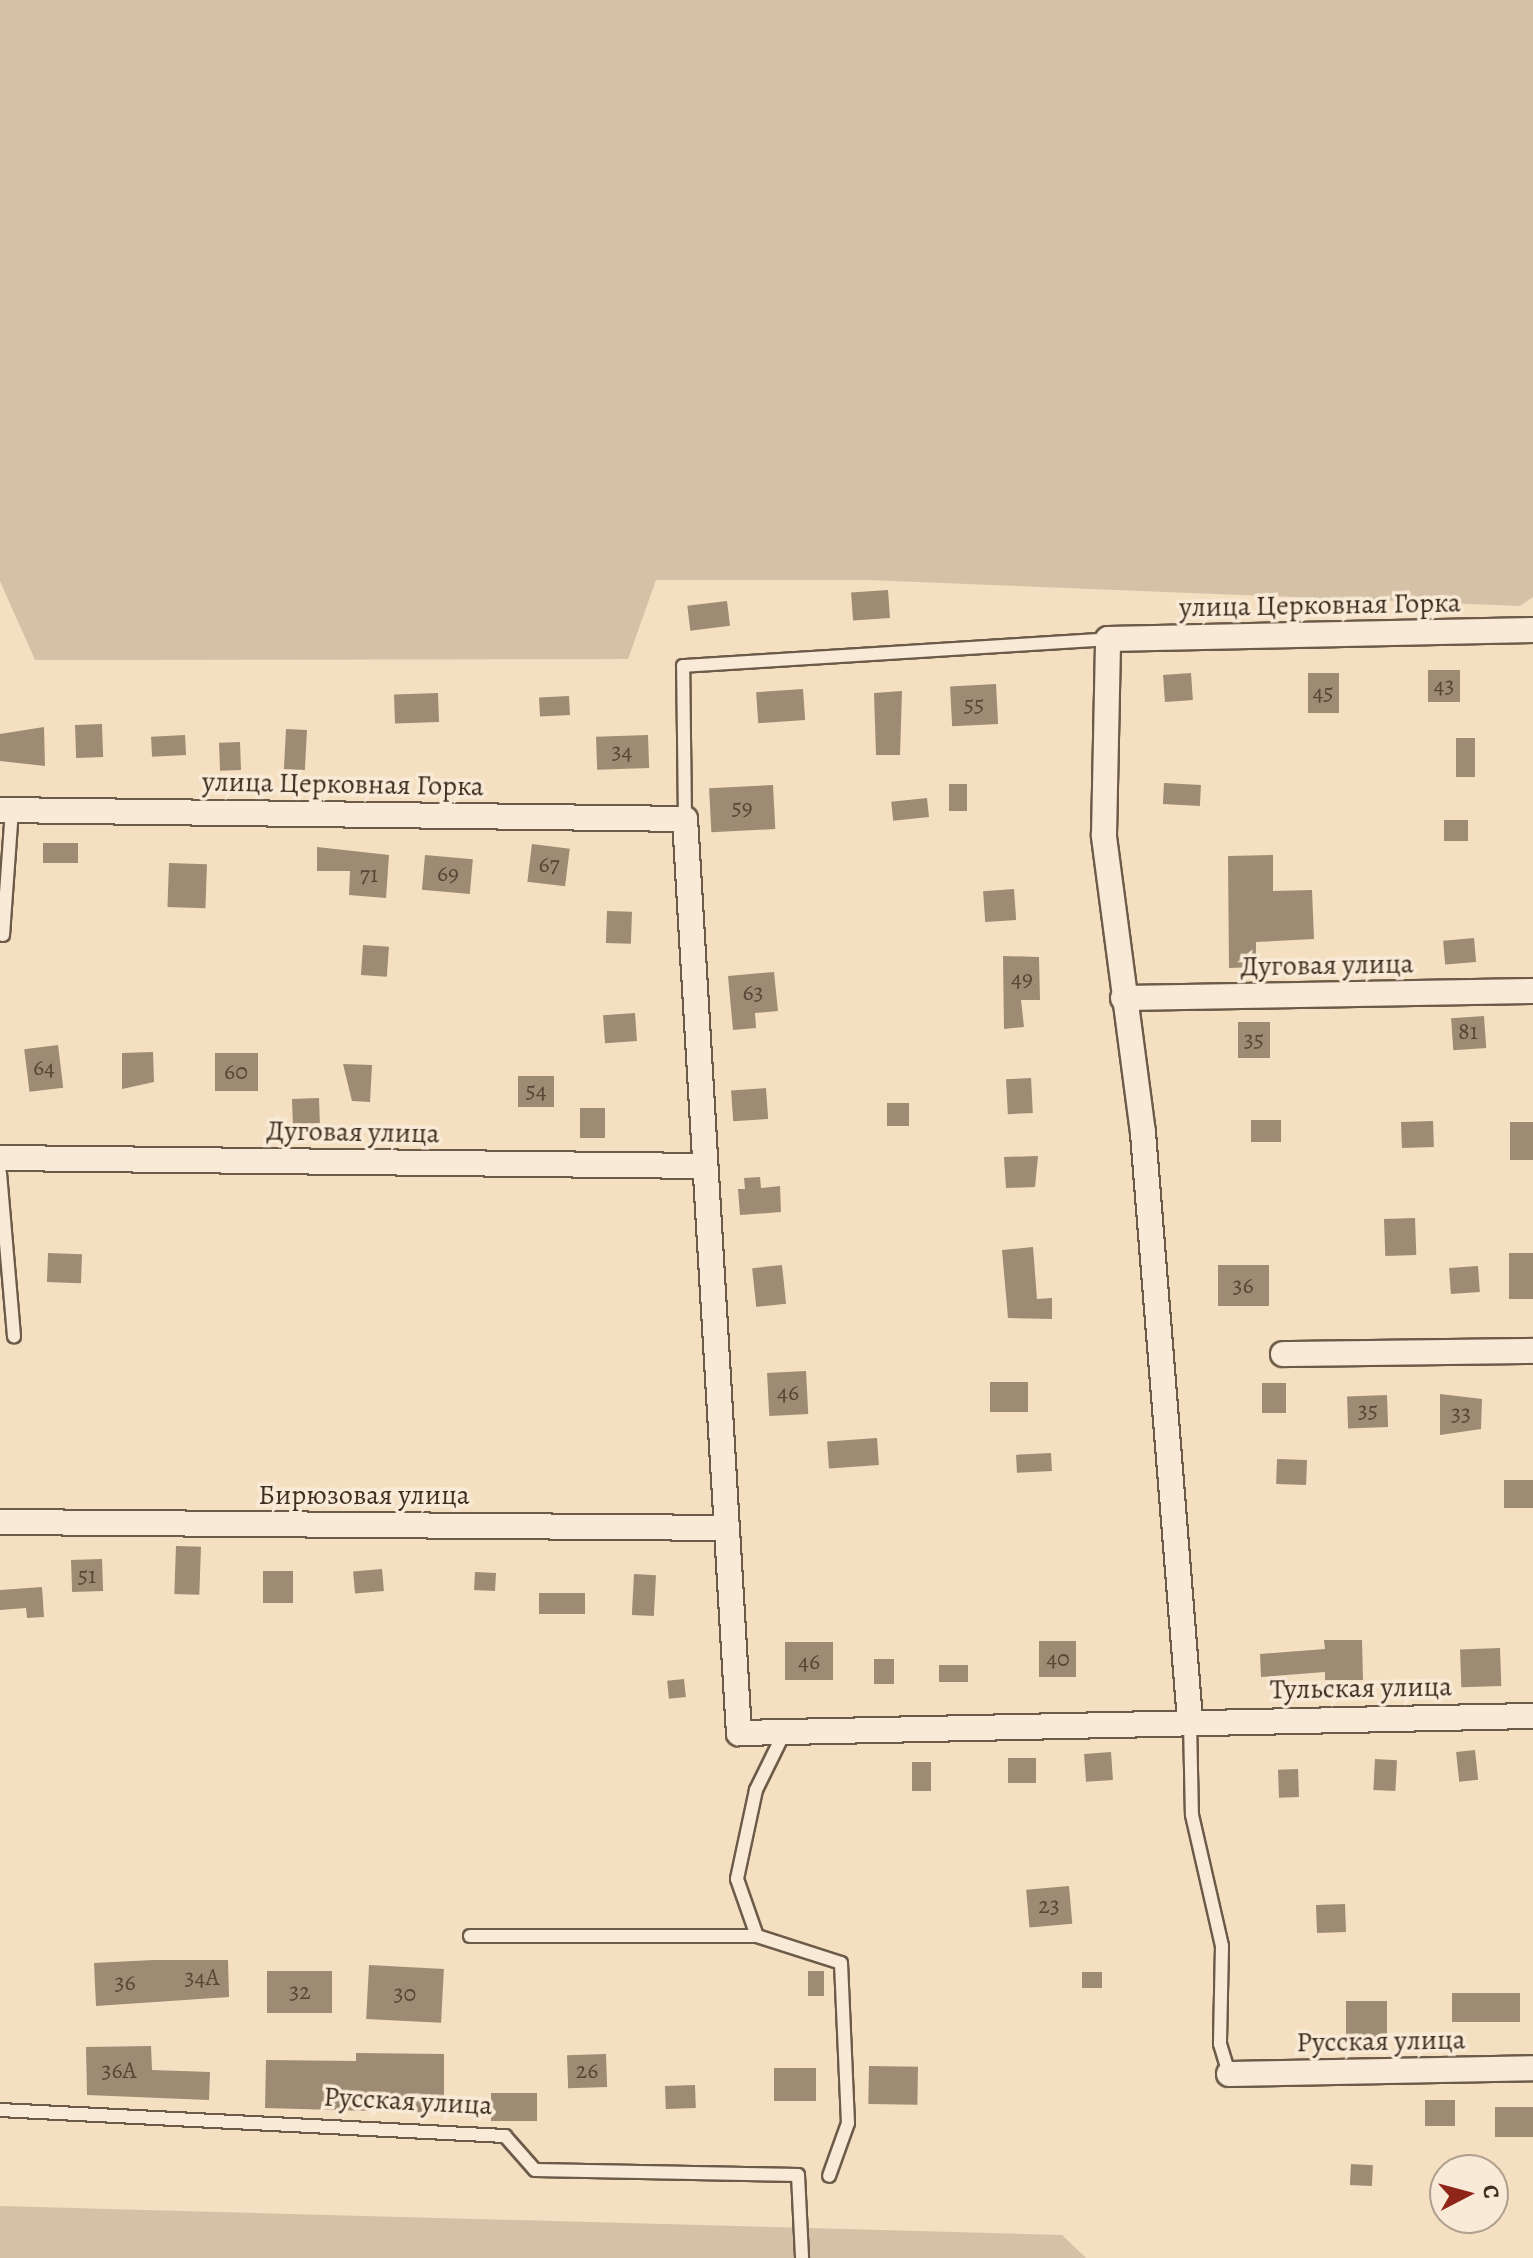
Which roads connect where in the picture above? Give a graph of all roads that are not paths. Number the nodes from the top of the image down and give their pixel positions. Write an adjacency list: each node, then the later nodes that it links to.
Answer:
1 (1533, 630): 2 (street, улица Церковная Горка)
2 (1108, 639): 4 (lane); 7 (street)
3 (6, 810): 4 (street, улица Церковная Горка); 5 (lane)
4 (685, 819): 9 (street)
5 (3, 935)
6 (1533, 991): 7 (street, Дуговая улица)
7 (1123, 998): 17 (street)
8 (0, 1158): 9 (street, Дуговая улица)
9 (705, 1166): 15 (street)
10 (0, 1173): 11 (lane)
11 (14, 1336)
12 (1533, 1351): 13 (street)
13 (1283, 1354)
14 (0, 1522): 15 (street, Бирюзовая улица)
15 (727, 1528): 18 (street, Тульская улица)
16 (1533, 1716): 17 (street, Тульская улица)
17 (1190, 1720): 18 (street, Тульская улица); 22 (lane)
18 (784, 1733): 20 (lane)
19 (470, 1936): 20 (lane)
20 (757, 1936): 24 (lane)
21 (1533, 2068): 22 (street, Русская улица)
22 (1229, 2074)
23 (0, 2110): 25 (lane, Русская улица)
24 (829, 2176)
25 (802, 2258)

